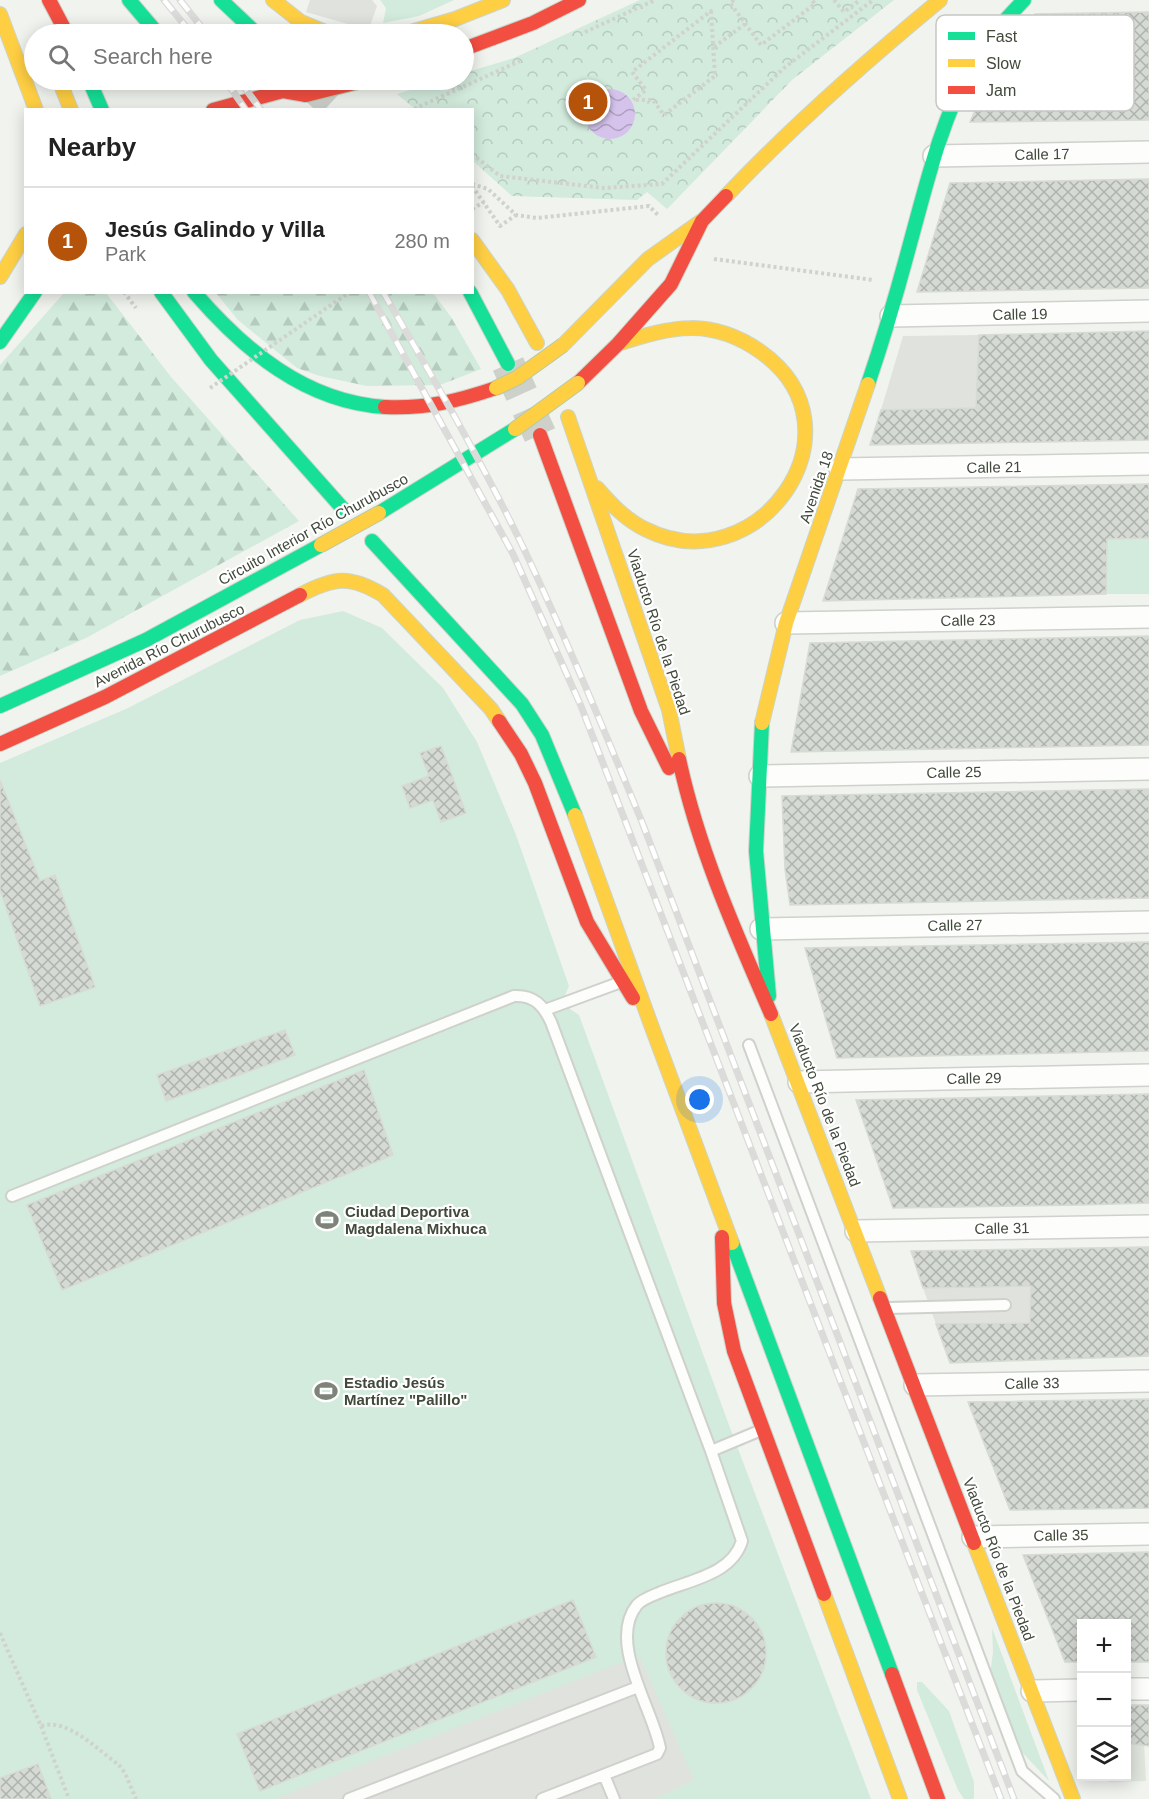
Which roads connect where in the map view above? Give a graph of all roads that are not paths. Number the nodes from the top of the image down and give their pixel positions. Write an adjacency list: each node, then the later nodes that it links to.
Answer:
1 (49, 0): 11 (main road)
2 (129, 0): 12 (main road)
3 (220, 0): 13 (main road)
4 (273, 0): 14 (main road)
5 (503, 0): 15 (main road)
6 (579, 0): 16 (main road)
7 (940, 0): 32 (main road)
8 (1024, 0): 10 (main road, Avenida 18)
9 (0, 14): 17 (main road)
10 (1010, 15)
11 (62, 24)
12 (149, 24)
13 (246, 24)
14 (306, 24)
15 (438, 24)
16 (474, 46)
17 (24, 78)
18 (28, 90): 24 (main road)
19 (63, 90): 25 (main road)
20 (93, 90): 26 (main road)
21 (283, 90): 23 (main road); 27 (main road)
22 (326, 90): 23 (main road, bridge)
23 (306, 95): 28 (main road)
24 (35, 108)
25 (70, 108)
26 (101, 108)
27 (220, 108)
28 (291, 108)
29 (950, 111): 31 (main road, Avenida 18)
30 (1149, 152): 31 (street, Calle 17)
31 (934, 156): 41 (main road, Avenida 18)
32 (702, 220): 38 (main road, bridge); 44 (main road, Circuito Interior Río Churubusco)
33 (24, 237): 35 (main road)
34 (474, 242): 43 (main road)
35 (0, 277)
36 (34, 294): 42 (main road)
37 (162, 294): 51 (main road)
38 (196, 294)
39 (471, 294): 45 (main road)
40 (1149, 311): 41 (street, Calle 19)
41 (891, 316): 49 (main road, Avenida 18)
42 (0, 342)
43 (537, 343)
44 (618, 344): 50 (main road); 55 (main road, Circuito Interior Río Churubusco, bridge)
45 (508, 364)
46 (568, 417): 50 (main road, Viaducto Río de la Piedad)
47 (540, 435): 59 (main road)
48 (1149, 464): 49 (street, Calle 21)
49 (840, 469): 54 (main road, Avenida 18)
50 (591, 482): 59 (main road, Viaducto Río de la Piedad)
51 (344, 510)
52 (372, 541): 65 (main road)
53 (1149, 617): 54 (street, Calle 23)
54 (786, 623): 58 (main road, Avenida 18)
55 (0, 706)
56 (0, 744): 62 (main road, Avenida Río Churubusco)
57 (1149, 769): 58 (street, Calle 25)
58 (760, 776): 61 (main road, Avenida 18)
59 (690, 810): 64 (main road, Viaducto Río de la Piedad)
60 (1149, 922): 61 (street, Calle 27)
61 (761, 929): 64 (main road, Avenida 18)
62 (622, 981): 63 (lane); 65 (main road)
63 (545, 1010): 69 (lane); 78 (lane)
64 (771, 1014): 68 (main road, Viaducto Río de la Piedad)
65 (651, 1023): 70 (main road)
66 (749, 1045): 92 (lane)
67 (1149, 1075): 68 (street, Calle 29)
68 (799, 1082): 72 (main road, Viaducto Río de la Piedad)
69 (12, 1196)
70 (722, 1221): 77 (main road); 91 (main road)
71 (1149, 1226): 72 (street, Calle 31)
72 (856, 1231): 74 (main road, Viaducto Río de la Piedad)
73 (1005, 1305): 74 (lane)
74 (885, 1308): 76 (main road, Viaducto Río de la Piedad)
75 (1149, 1381): 76 (street, Calle 33)
76 (915, 1385): 80 (main road, Viaducto Río de la Piedad)
77 (762, 1430): 78 (lane); 90 (main road)
78 (711, 1451): 81 (lane)
79 (1149, 1534): 80 (street, Calle 35)
80 (973, 1537): 85 (main road, Viaducto Río de la Piedad)
81 (638, 1687): 86 (lane); 87 (lane)
82 (1131, 1689): 83 (street)
83 (1149, 1689)
84 (1077, 1690): 85 (street)
85 (1032, 1691): 93 (main road, Viaducto Río de la Piedad)
86 (604, 1775): 88 (lane); 89 (lane)
87 (349, 1799)
88 (542, 1799)
89 (614, 1799)
90 (900, 1799)
91 (938, 1799)
92 (1054, 1799)
93 (1073, 1799)

